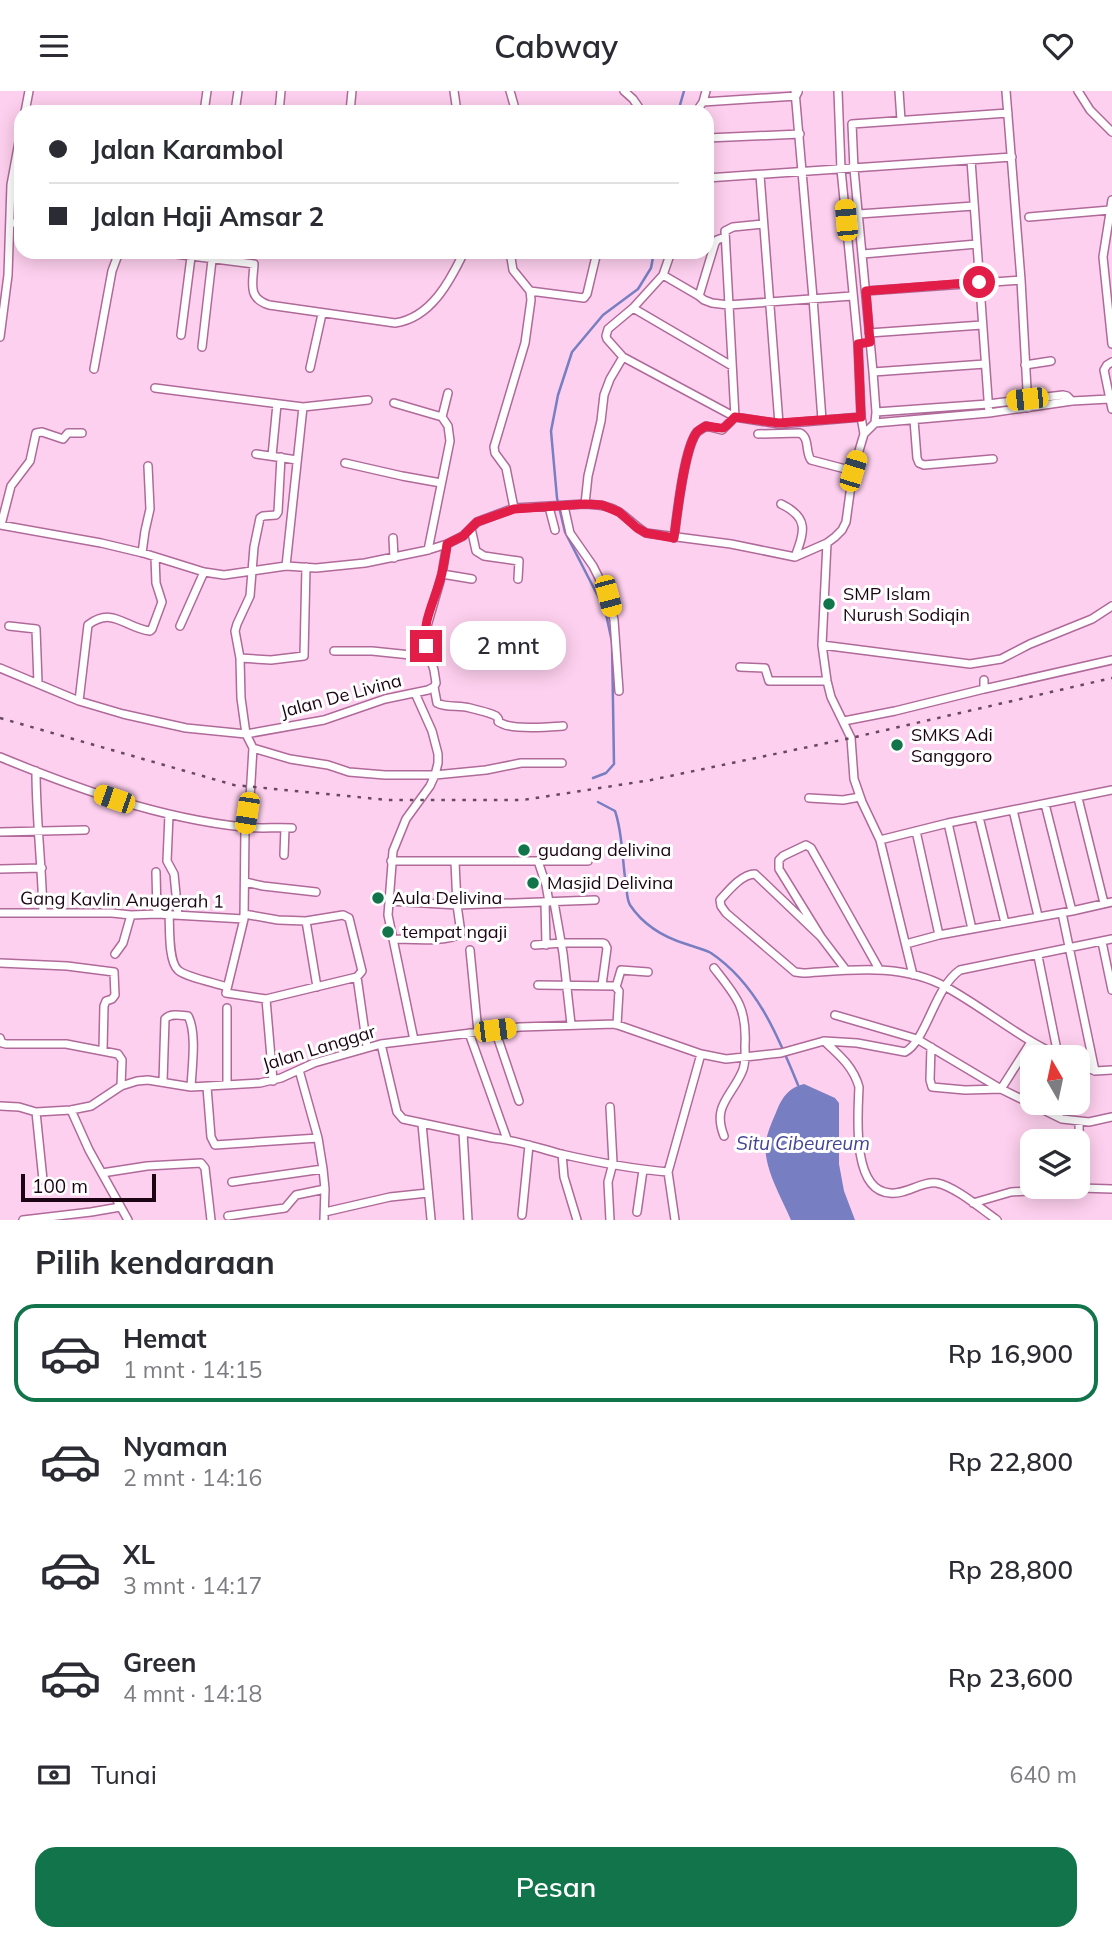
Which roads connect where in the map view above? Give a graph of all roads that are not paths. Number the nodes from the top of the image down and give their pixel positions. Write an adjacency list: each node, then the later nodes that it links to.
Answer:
1 (624, 91): 9 (street)
2 (706, 91): 8 (street)
3 (838, 91): 19 (street)
4 (899, 91): 12 (street)
5 (1006, 91): 11 (street)
6 (1078, 91): 13 (street)
7 (796, 93): 8 (street); 14 (street)
8 (703, 101): 10 (street)
9 (637, 105)
10 (700, 105)
11 (1008, 113): 12 (street); 16 (street)
12 (901, 120): 19 (street)
13 (1112, 132)
14 (800, 134): 15 (street); 20 (street)
15 (714, 138)
16 (1012, 157): 17 (street); 48 (street)
17 (971, 160): 19 (street); 24 (street)
18 (14, 167): 30 (street)
19 (848, 169): 20 (street); 26 (street); 53 (street)
20 (803, 171): 21 (street); 54 (street)
21 (760, 175): 22 (street); 28 (street)
22 (714, 178)
23 (1112, 201): 25 (street)
24 (974, 206): 26 (street); 33 (street)
25 (1110, 210): 27 (street); 65 (street)
26 (859, 214): 35 (street)
27 (1029, 217)
28 (764, 224): 32 (street); 55 (street)
29 (14, 226): 30 (street)
30 (10, 227): 31 (street); 62 (street)
31 (0, 230)
32 (725, 237): 34 (street); 56 (street)
33 (977, 244): 35 (street); 49 (street)
34 (714, 246)
35 (863, 254): 51 (street)
36 (116, 259): 74 (street)
37 (191, 259): 61 (street)
38 (205, 259): 45 (street)
39 (254, 259): 46 (street)
40 (461, 259): 58 (street)
41 (511, 259): 50 (street)
42 (595, 259): 50 (street)
43 (669, 259): 47 (street)
44 (710, 259): 52 (street)
45 (212, 260): 46 (street); 66 (street)
46 (254, 264): 58 (street)
47 (663, 275): 52 (street); 57 (street)
48 (1021, 280): 49 (street); 71 (street)
49 (979, 282): 51 (street); 59 (street)
50 (530, 291): 109 (street)
51 (866, 291): 60 (street)
52 (699, 296): 56 (street)
53 (852, 296): 54 (street); 64 (street)
54 (813, 299): 55 (street); 91 (street)
55 (771, 301): 56 (street); 92 (street)
56 (729, 305): 72 (street)
57 (633, 308): 67 (street); 72 (street)
58 (322, 314): 73 (street)
59 (982, 325): 60 (street); 70 (street)
60 (869, 333): 63 (street)
61 (181, 335)
62 (0, 337)
63 (870, 342): 64 (street); 75 (street)
64 (858, 344): 89 (street)
65 (1112, 344)
66 (202, 347)
67 (623, 357): 88 (street); 106 (street)
68 (1051, 361): 71 (street)
69 (1112, 362): 78 (street)
70 (985, 364): 75 (street); 84 (street)
71 (1025, 365): 82 (street)
72 (732, 366): 88 (street)
73 (310, 368)
74 (94, 369)
75 (873, 372): 86 (street)
76 (155, 388): 81 (street)
77 (449, 393): 87 (street)
78 (1109, 399): 82 (street); 85 (street)
79 (368, 400): 83 (street)
80 (394, 403): 87 (street)
81 (277, 404): 83 (street); 98 (street)
82 (1028, 404): 84 (street)
83 (303, 407): 100 (street)
84 (989, 408): 86 (street); 90 (street)
85 (1112, 409)
86 (876, 412): 93 (street)
87 (442, 417): 105 (street)
88 (735, 417): 92 (street); 114 (street)
89 (861, 417): 91 (street); 95 (street)
90 (914, 420): 93 (street); 101 (street)
91 (822, 421): 92 (street)
92 (779, 423)
93 (874, 423): 95 (street)
94 (82, 433): 110 (street)
95 (864, 433): 104 (street)
96 (758, 434): 104 (street)
97 (256, 454): 98 (street)
98 (272, 456): 99 (street)
99 (281, 457): 100 (street); 125 (street)
100 (297, 458): 122 (street)
101 (993, 460)
102 (345, 463): 105 (street)
103 (148, 466): 118 (street)
104 (853, 471): 115 (street)
105 (441, 482): 117 (street)
106 (585, 504): 108 (street); 114 (street)
107 (781, 504): 120 (street)
108 (557, 506): 109 (street); 112 (street); 144 (street)
109 (514, 509): 111 (street)
110 (1, 525): 118 (street)
111 (471, 528): 116 (street); 128 (street)
112 (555, 530)
113 (393, 538): 121 (street)
114 (674, 538): 120 (street)
115 (827, 543): 120 (street); 132 (street)
116 (447, 544): 117 (street); 126 (street)
117 (428, 550): 121 (street)
118 (142, 553): 119 (street)
119 (155, 557): 124 (street); 146 (street)
120 (795, 557)
121 (394, 558): 123 (street)
122 (286, 566): 123 (street); 125 (street)
123 (306, 567): 135 (street)
124 (204, 572): 125 (street); 131 (street)
125 (252, 572): 135 (street)
126 (442, 574): 127 (street); 134 (street)
127 (472, 579)
128 (518, 579)
129 (1112, 607): 132 (street)
130 (9, 626): 141 (street)
131 (180, 626)
132 (822, 645): 140 (street)
133 (334, 651): 134 (street)
134 (430, 657): 142 (street)
135 (240, 658): 149 (street)
136 (1112, 660): 143 (street)
137 (740, 667): 140 (street)
138 (0, 668): 141 (street, Jalan De Livina)
139 (984, 680): 143 (street)
140 (827, 681): 147 (street)
141 (38, 683): 146 (street, Jalan De Livina)
142 (434, 687): 145 (street); 148 (street)
143 (985, 689): 147 (street)
144 (618, 691)
145 (415, 692): 149 (street, Jalan De Livina); 154 (street, Jalan De Livina)
146 (79, 701): 149 (street, Jalan De Livina)
147 (844, 721): 156 (street)
148 (563, 726)
149 (246, 734): 150 (street)
150 (253, 748): 154 (street); 164 (street)
151 (0, 757): 153 (street)
152 (562, 763): 154 (street)
153 (36, 771): 161 (street); 166 (street)
154 (435, 775): 171 (street)
155 (1112, 791): 157 (street)
156 (860, 797): 158 (street); 169 (street)
157 (1078, 797): 159 (street); 183 (street)
158 (809, 798)
159 (1045, 804): 160 (street); 185 (street)
160 (1013, 810): 162 (street); 194 (street)
161 (169, 815): 164 (street); 192 (street)
162 (979, 817): 163 (street); 196 (street)
163 (948, 823): 167 (street); 197 (street)
164 (245, 828): 170 (street); 178 (street)
165 (85, 830): 166 (street)
166 (39, 831): 168 (street); 175 (street)
167 (916, 831): 169 (street); 198 (street)
168 (0, 832)
169 (880, 840): 204 (street)
170 (284, 855)
171 (391, 861): 174 (street); 181 (street)
172 (538, 861): 173 (street); 174 (street); 182 (street)
173 (588, 861)
174 (454, 862): 184 (street)
175 (42, 868): 176 (street); 187 (street)
176 (0, 869)
177 (156, 872): 189 (street)
178 (245, 882): 179 (street); 193 (street)
179 (316, 891)
180 (595, 900): 182 (street)
181 (389, 901): 184 (street); 200 (street)
182 (549, 902): 184 (street); 203 (street); 205 (street)
183 (1108, 903): 185 (street)
184 (457, 905): 200 (street)
185 (1072, 911): 188 (street)
186 (0, 913): 187 (street, Gang Kavlin Anugerah 1)
187 (43, 913): 190 (street, Gang Kavlin Anugerah 1)
188 (1062, 913): 194 (street); 207 (street)
189 (157, 914): 190 (street, Gang Kavlin Anugerah 1); 191 (street, Gang Kavlin Anugerah 1)
190 (131, 915): 209 (street)
191 (169, 915): 192 (street, Gang Kavlin Anugerah 1); 221 (street)
192 (178, 915): 193 (street, Gang Kavlin Anugerah 1)
193 (244, 916): 195 (street, Gang Kavlin Anugerah 1); 221 (street)
194 (1038, 916): 196 (street)
195 (306, 921): 217 (street, Gang Kavlin Anugerah 1); 223 (street)
196 (1005, 923): 197 (street)
197 (972, 929): 198 (street)
198 (939, 935): 204 (street)
199 (821, 937): 213 (street); 214 (street); 214 (street)
200 (393, 939): 235 (street)
201 (1112, 939): 202 (street)
202 (1102, 942): 207 (street); 225 (street)
203 (562, 943): 205 (street); 219 (street); 220 (street)
204 (906, 944): 216 (street)
205 (546, 945): 206 (street)
206 (535, 946)
207 (1070, 949): 210 (street); 249 (street)
208 (470, 950): 232 (street)
209 (115, 954)
210 (1038, 956): 222 (street); 240 (street)
211 (0, 963): 243 (street)
212 (714, 968): 245 (street)
213 (879, 969): 214 (street); 216 (street)
214 (846, 970)
215 (648, 972): 224 (street)
216 (913, 975): 222 (street)
217 (357, 977): 223 (street); 241 (street)
218 (538, 985): 219 (street)
219 (567, 985): 220 (street); 229 (street)
220 (602, 985): 224 (street)
221 (227, 986): 226 (street)
222 (945, 986): 234 (street); 237 (street)
223 (317, 987): 226 (street)
224 (616, 987): 230 (street)
225 (1112, 990)
226 (266, 999): 250 (street)
227 (227, 1008): 253 (street)
228 (835, 1015): 234 (street)
229 (571, 1024): 230 (street, Jalan Langgar); 231 (street, Jalan Langgar)
230 (617, 1025): 244 (street, Jalan Langgar)
231 (495, 1030): 232 (street, Jalan Langgar); 257 (street)
232 (473, 1032): 235 (street, Jalan Langgar); 269 (street)
233 (0, 1038): 243 (street)
234 (917, 1039): 236 (street, Jalan Langgar); 242 (street)
235 (414, 1040): 238 (street, Jalan Langgar)
236 (824, 1041): 245 (street, Jalan Langgar); 284 (street)
237 (1031, 1042): 239 (street); 256 (street)
238 (381, 1044): 241 (street, Jalan Langgar); 264 (street)
239 (1037, 1045)
240 (1058, 1045)
241 (367, 1047): 247 (street, Jalan Langgar)
242 (931, 1047): 256 (street); 256 (street)
243 (103, 1050): 252 (street)
244 (701, 1054): 245 (street, Jalan Langgar); 275 (street)
245 (744, 1058): 267 (street)
246 (1090, 1069): 249 (street)
247 (299, 1070): 250 (street, Jalan Langgar); 268 (street)
248 (1112, 1070): 249 (street)
249 (1095, 1071)
250 (273, 1081): 253 (street, Jalan Langgar)
251 (163, 1082): 252 (street, Jalan Langgar); 254 (street, Jalan Langgar); 254 (street)
252 (121, 1086): 260 (street, Jalan Langgar)
253 (227, 1086): 255 (street, Jalan Langgar)
254 (191, 1087): 255 (street, Jalan Langgar)
255 (207, 1087): 268 (street)
256 (1001, 1089): 263 (street)
257 (519, 1101)
258 (0, 1106): 261 (street, Jalan Langgar)
259 (610, 1107): 272 (street)
260 (71, 1110): 261 (street, Jalan Langgar); 276 (street)
261 (36, 1112): 277 (street)
262 (1112, 1117): 263 (street)
263 (1079, 1122): 265 (street)
264 (422, 1124): 266 (street); 283 (street)
265 (1079, 1129)
266 (463, 1132): 269 (street); 294 (street)
267 (724, 1136)
268 (318, 1138): 273 (street)
269 (507, 1139): 270 (street)
270 (529, 1145): 271 (street); 287 (street)
271 (562, 1154): 272 (street); 295 (street)
272 (613, 1163): 274 (street); 296 (street)
273 (323, 1169): 278 (street); 280 (street)
274 (643, 1170): 275 (street); 286 (street)
275 (668, 1172): 297 (street)
276 (102, 1173): 285 (street); 293 (street)
277 (43, 1180)
278 (232, 1182)
279 (1090, 1188): 281 (street)
280 (325, 1189): 288 (street); 289 (street)
281 (1112, 1189)
282 (1020, 1191): 284 (street)
283 (428, 1193): 289 (street); 290 (street)
284 (973, 1203): 298 (street)
285 (120, 1207): 291 (street); 292 (street)
286 (637, 1212)
287 (522, 1215)
288 (228, 1216)
289 (325, 1216)
290 (431, 1219)
291 (23, 1220)
292 (128, 1220)
293 (211, 1220)
294 (468, 1220)
295 (577, 1220)
296 (610, 1220)
297 (675, 1220)
298 (997, 1220)

